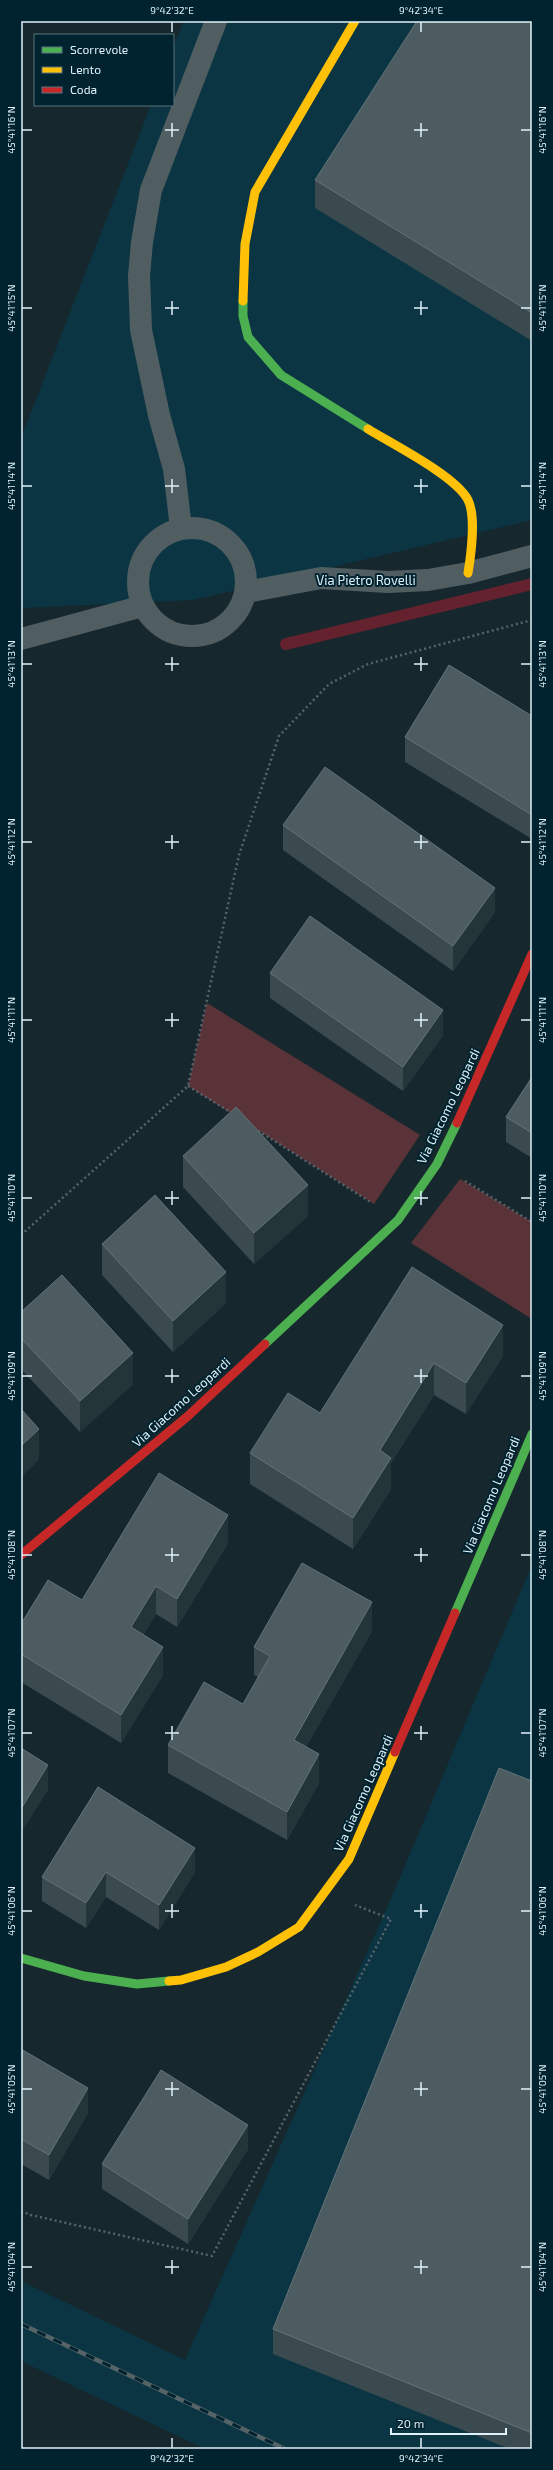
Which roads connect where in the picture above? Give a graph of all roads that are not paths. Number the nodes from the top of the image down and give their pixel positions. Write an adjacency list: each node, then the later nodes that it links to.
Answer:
1 (216, 21): 3 (street)
2 (355, 21): 5 (street)
3 (181, 528): 6 (street); 7 (street)
4 (532, 556): 5 (street, Via Pietro Rovelli)
5 (468, 573): 6 (street, Via Pietro Rovelli)
6 (246, 592): 7 (street)
7 (143, 606): 8 (street)
8 (21, 639)
9 (532, 954): 11 (street, Via Giacomo Leopardi)
10 (532, 1434): 12 (street, Via Giacomo Leopardi)
11 (21, 1555)
12 (21, 1958)

